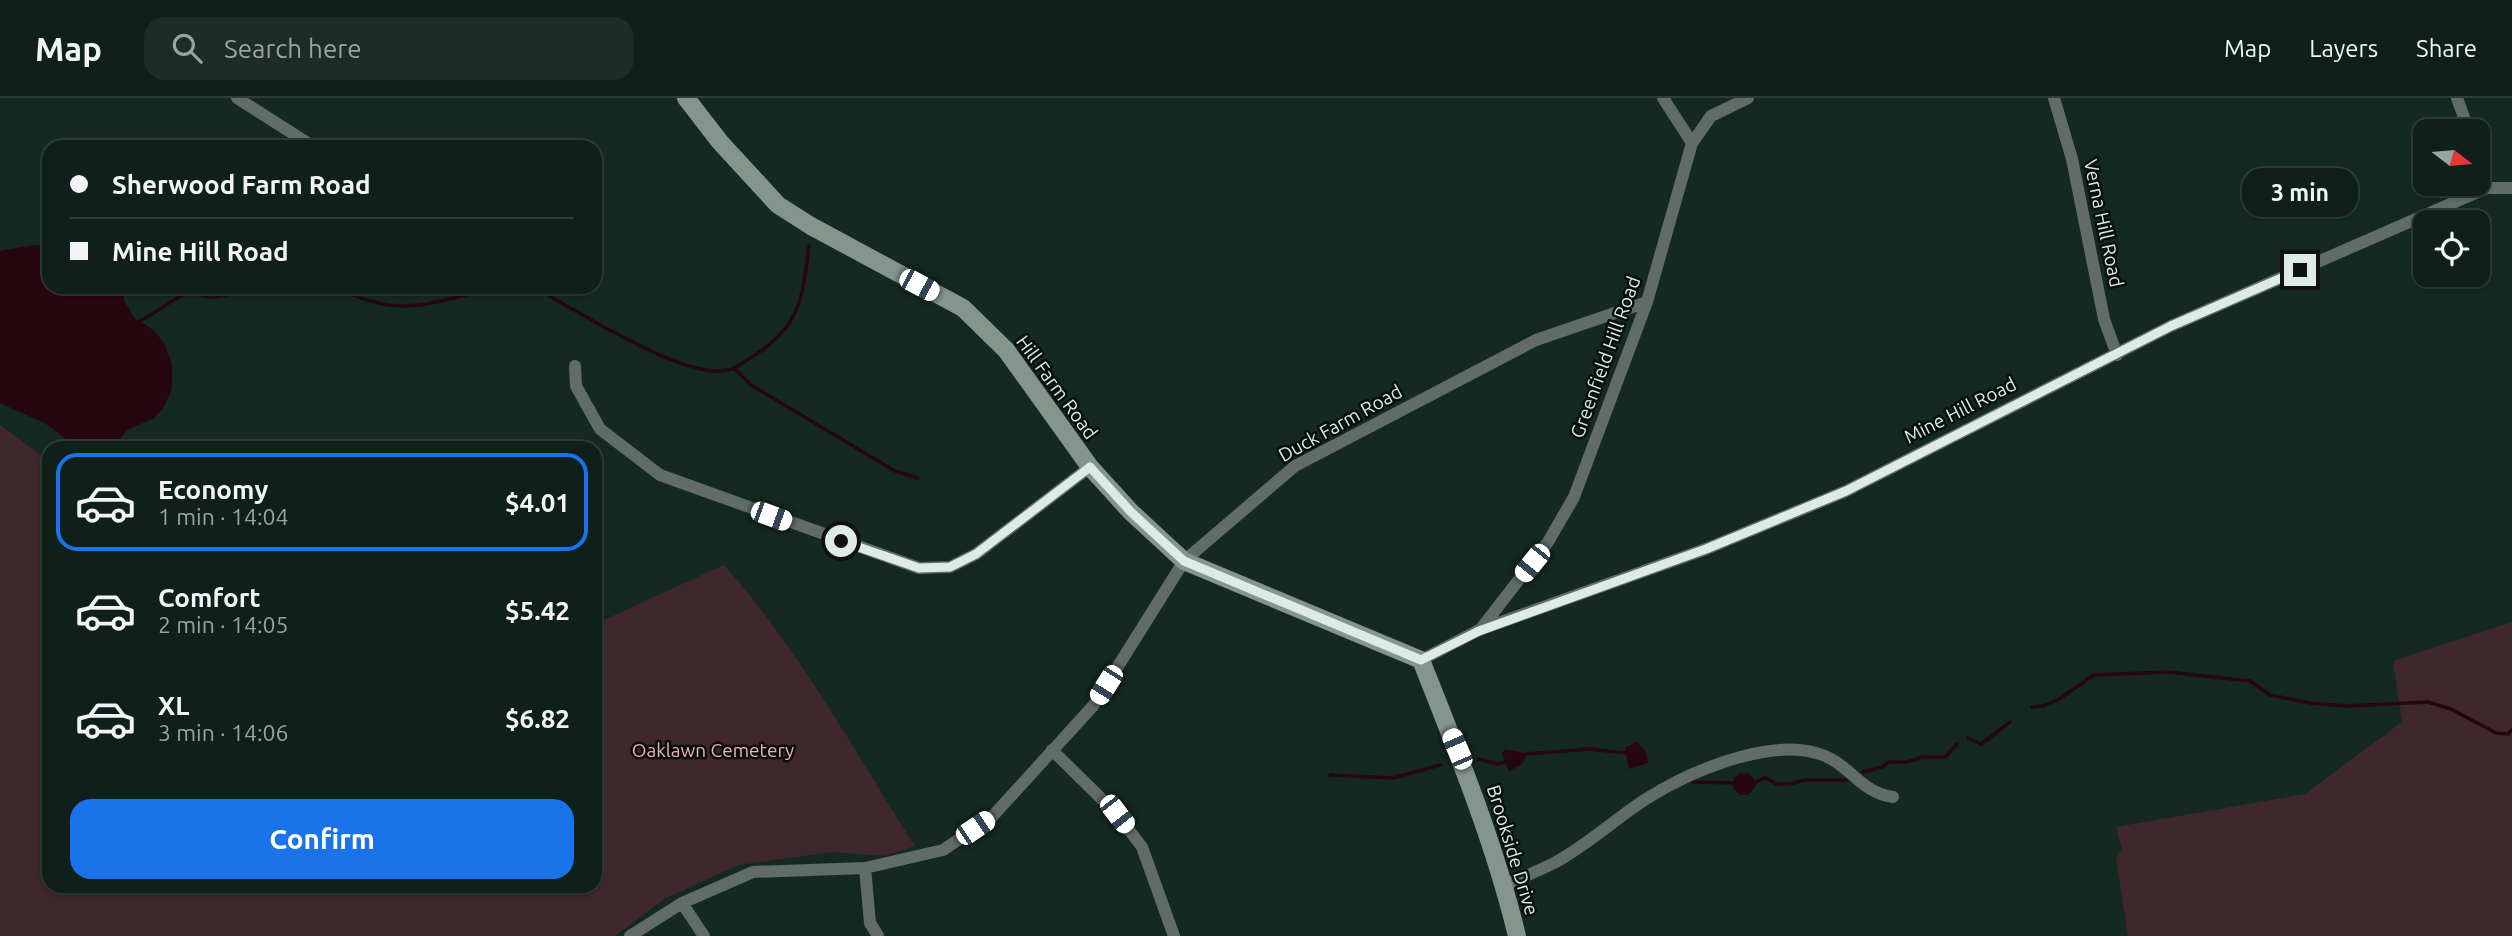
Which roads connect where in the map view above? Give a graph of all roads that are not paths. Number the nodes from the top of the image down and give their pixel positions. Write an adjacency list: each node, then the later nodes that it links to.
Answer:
1 (237, 98): 8 (street)
2 (686, 98): 16 (main road, Hill Farm Road)
3 (1663, 98): 9 (street)
4 (1748, 98): 9 (street, Greenfield Hill Road)
5 (2054, 98): 14 (street, Verna Hill Road)
6 (2458, 98): 7 (street)
7 (2465, 119)
8 (303, 140)
9 (1692, 143): 13 (street, Greenfield Hill Road)
10 (2490, 188): 11 (street, Mine Hill Road)
11 (2512, 188)
12 (2469, 196): 14 (street, Mine Hill Road)
13 (1647, 302): 17 (street, Duck Farm Road); 18 (street, Greenfield Hill Road)
14 (2118, 355): 18 (street, Mine Hill Road)
15 (575, 366): 16 (street)
16 (1090, 467): 17 (main road, Hill Farm Road)
17 (1184, 561): 19 (main road, Hill Farm Road); 20 (street, Duck Farm Road)
18 (1479, 631): 19 (street, Mine Hill Road)
19 (1421, 660): 23 (main road, Brookside Drive)
20 (1052, 750): 22 (street, Duck Farm Road); 28 (street)
21 (1893, 797): 23 (street)
22 (865, 868): 24 (street, Duck Farm Road); 27 (street)
23 (1505, 885): 29 (main road, Brookside Drive)
24 (682, 903): 25 (street, Duck Farm Road); 26 (street)
25 (630, 936)
26 (704, 936)
27 (878, 936)
28 (1174, 936)
29 (1517, 936)

